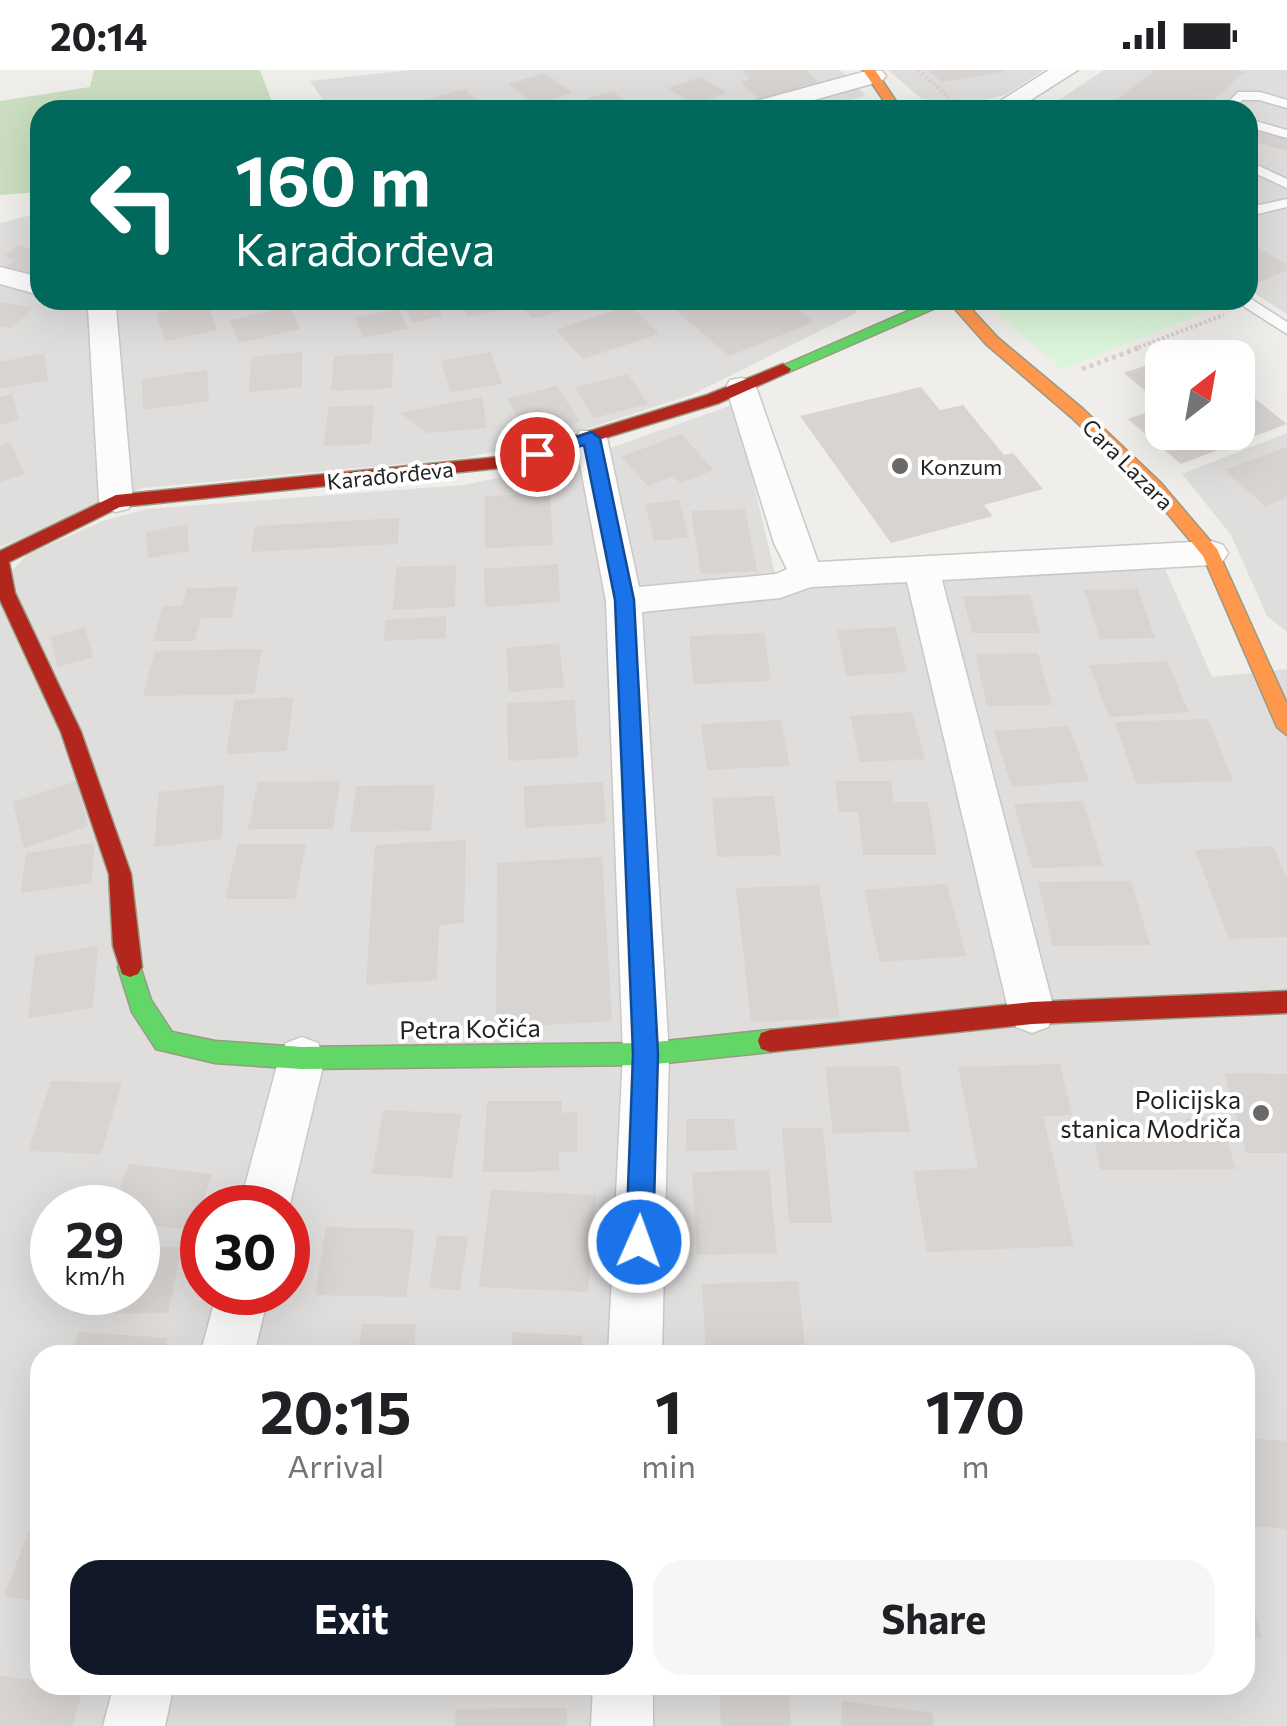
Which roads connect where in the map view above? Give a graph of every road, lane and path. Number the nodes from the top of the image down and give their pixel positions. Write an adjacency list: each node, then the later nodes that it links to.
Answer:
1 (918, 70): 6 (path)
2 (1066, 70): 7 (street)
3 (872, 73): 4 (street); 5 (street)
4 (784, 100)
5 (890, 100)
6 (952, 100)
7 (1015, 100)
8 (1235, 100): 9 (lane)
9 (1287, 104)
10 (1258, 126): 11 (lane)
11 (1287, 134)
12 (1258, 170): 13 (lane)
13 (1287, 184)
14 (1287, 203): 15 (lane)
15 (1258, 210)
16 (0, 275): 17 (street)
17 (30, 283)
18 (103, 310): 27 (street)
19 (922, 310): 25 (street, Karađorđeva)
20 (964, 310): 24 (street, Cara Lazara)
21 (1230, 310): 24 (path)
22 (1258, 310): 23 (lane)
23 (1287, 329)
24 (1044, 385): 28 (street, Cara Lazara)
25 (740, 387): 26 (street, Karađorđeva); 31 (street)
26 (591, 438): 27 (street, Karađorđeva); 32 (street)
27 (116, 501): 29 (street, Karađorđeva)
28 (1211, 553): 30 (street); 34 (street, Cara Lazara)
29 (0, 561): 39 (street, Petra Kočića)
30 (921, 568): 31 (street); 37 (street)
31 (807, 574): 32 (street)
32 (624, 600): 38 (street)
33 (1287, 656): 34 (street)
34 (1258, 660): 35 (street, Cara Lazara)
35 (1287, 727)
36 (1287, 1002): 37 (street, Petra Kočića)
37 (1032, 1013): 38 (street, Petra Kočića)
38 (646, 1054): 39 (street, Petra Kočića); 43 (street)
39 (302, 1058): 40 (street)
40 (270, 1185)
41 (237, 1315): 42 (street)
42 (230, 1345)
43 (635, 1345)
44 (142, 1695): 46 (street)
45 (623, 1695): 47 (street)
46 (134, 1726)
47 (622, 1726)

